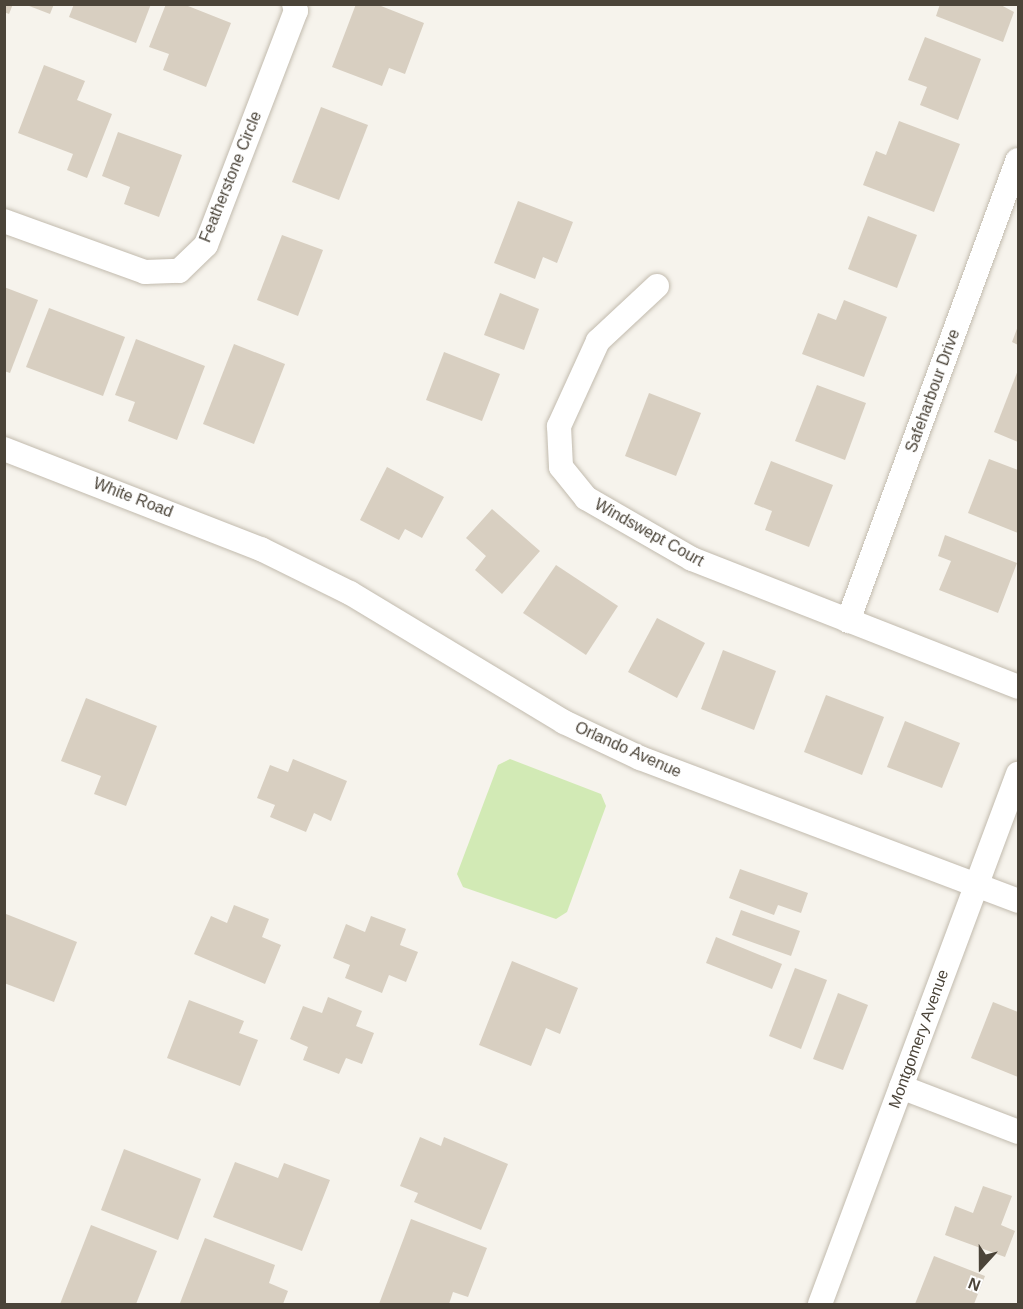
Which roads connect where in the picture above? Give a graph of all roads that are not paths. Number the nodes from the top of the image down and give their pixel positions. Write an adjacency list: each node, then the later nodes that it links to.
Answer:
1 (294, 4): 3 (street, Featherstone Circle)
2 (1018, 160): 7 (street, Safeharbour Drive)
3 (4, 221)
4 (657, 286): 7 (street, Windswept Court)
5 (4, 449): 6 (street, White Road)
6 (261, 549): 10 (street, Orlando Avenue)
7 (848, 621): 8 (street, Windswept Court)
8 (1018, 687)
9 (1018, 774): 10 (street, Montgomery Avenue)
10 (976, 885): 11 (street, Orlando Avenue); 12 (street, Montgomery Avenue)
11 (1018, 901)
12 (901, 1087): 13 (street); 14 (street, Montgomery Avenue)
13 (1018, 1132)
14 (820, 1305)

